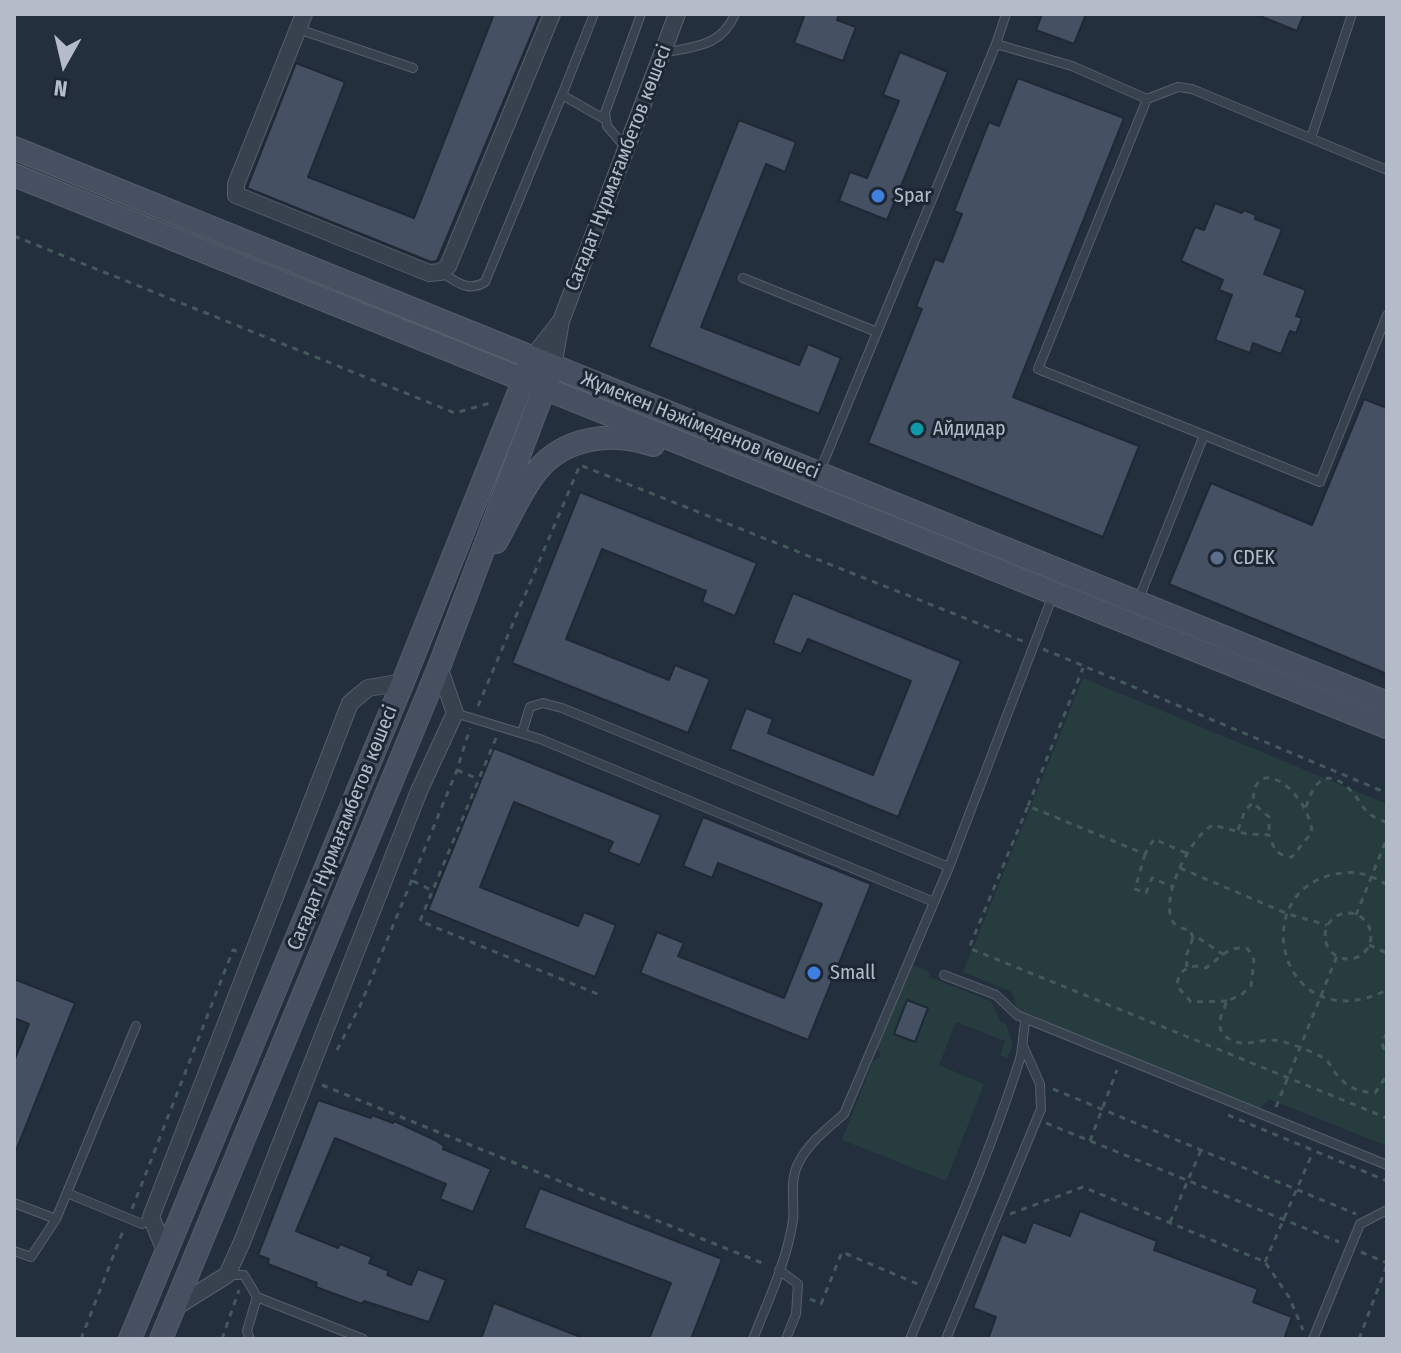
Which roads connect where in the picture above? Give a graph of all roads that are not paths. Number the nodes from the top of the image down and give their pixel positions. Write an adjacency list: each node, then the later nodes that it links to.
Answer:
1 (552, 14): 20 (street)
2 (594, 14): 12 (lane)
3 (641, 14): 14 (lane)
4 (677, 14): 10 (street, Сағадат Нұрмағамбетов көшесі)
5 (735, 14): 10 (lane)
6 (1006, 14): 9 (lane)
7 (1352, 14): 15 (lane)
8 (301, 21): 11 (lane); 20 (street)
9 (996, 44): 13 (lane); 24 (lane)
10 (662, 53): 16 (street, Сағадат Нұрмағамбетов көшесі)
11 (413, 68)
12 (562, 95): 14 (lane); 20 (lane)
13 (1147, 99): 15 (lane); 27 (lane)
14 (606, 120): 16 (lane)
15 (1311, 138): 18 (lane)
16 (625, 147): 23 (street, Сағадат Нұрмағамбетов көшесі)
17 (14, 148): 26 (main road, Жұмекен Нәжімеденов көшесі)
18 (1387, 170)
19 (14, 175): 26 (main road, Жұмекен Нәжімеденов көшесі)
20 (441, 272)
21 (743, 278): 24 (lane)
22 (1387, 315): 27 (lane)
23 (561, 321): 25 (street, Сағадат Нұрмағамбетов көшесі); 26 (street, Сағадат Нұрмағамбетов көшесі)
24 (877, 332): 29 (lane)
25 (553, 367): 26 (main road, Сағадат Нұрмағамбетов көшесі); 29 (main road, Жұмекен Нәжімеденов көшесі)
26 (533, 375): 28 (main road, Жұмекен Нәжімеденов көшесі); 32 (main road, Сағадат Нұрмағамбетов көшесі); 34 (main road, Сағадат Нұрмағамбетов көшесі)
27 (1204, 435): 31 (lane)
28 (758, 473): 30 (main road, Жұмекен Нәжімеденов көшесі); 32 (main road)
29 (819, 474): 31 (main road, Жұмекен Нәжімеденов көшесі)
30 (1054, 594): 37 (main road, Жұмекен Нәжімеденов көшесі); 39 (lane)
31 (1137, 602): 35 (main road, Жұмекен Нәжімеденов көшесі)
32 (453, 625): 33 (main road, Сағадат Нұрмағамбетов көшесі)
33 (439, 667): 36 (street); 56 (main road, Сағадат Нұрмағамбетов көшесі)
34 (403, 682): 49 (street); 52 (main road, Сағадат Нұрмағамбетов көшесі)
35 (1387, 703)
36 (455, 713): 38 (lane); 54 (street)
37 (1387, 727)
38 (522, 733): 39 (lane); 40 (lane)
39 (949, 867): 40 (lane)
40 (934, 902): 53 (lane)
41 (944, 975): 42 (lane)
42 (1026, 1019): 44 (lane); 45 (lane)
43 (136, 1026): 46 (lane)
44 (1022, 1046): 63 (lane); 64 (lane)
45 (1387, 1165)
46 (67, 1193): 49 (lane); 50 (lane)
47 (14, 1203): 50 (lane)
48 (1387, 1210): 65 (lane)
49 (151, 1217): 52 (street)
50 (56, 1219): 51 (lane)
51 (14, 1251)
52 (167, 1255): 57 (main road, Сағадат Нұрмағамбетов көшесі)
53 (779, 1270): 61 (lane); 62 (lane)
54 (227, 1275): 55 (lane); 56 (street)
55 (257, 1297): 59 (lane); 60 (lane)
56 (172, 1309): 58 (main road, Сағадат Нұрмағамбетов көшесі)
57 (130, 1339)
58 (161, 1339)
59 (250, 1339)
60 (363, 1339)
61 (753, 1339)
62 (786, 1339)
63 (910, 1339)
64 (946, 1339)
65 (1313, 1339)

